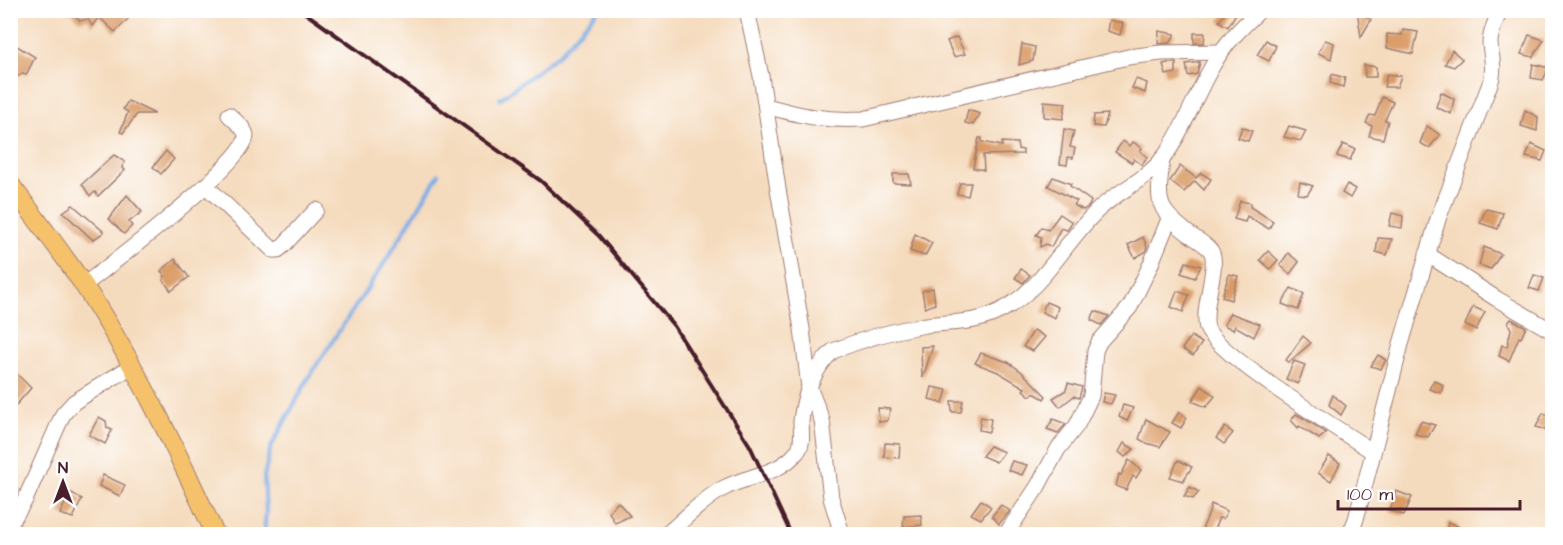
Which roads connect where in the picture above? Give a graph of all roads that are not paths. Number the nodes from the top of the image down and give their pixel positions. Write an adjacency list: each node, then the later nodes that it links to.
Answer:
1 (747, 10): 5 (street)
2 (1260, 10): 4 (street)
3 (1500, 10): 12 (street)
4 (1221, 52): 5 (street); 7 (street)
5 (766, 106): 16 (street)
6 (229, 115): 9 (street)
7 (1162, 159): 11 (street); 16 (street)
8 (10, 184): 13 (main road)
9 (206, 186): 10 (street); 13 (street)
10 (316, 210)
11 (1169, 219): 17 (street); 22 (street)
12 (1428, 254): 14 (street); 17 (street)
13 (84, 285): 15 (main road)
14 (1552, 331)
15 (132, 366): 18 (street); 19 (main road)
16 (809, 387): 20 (street); 21 (street)
17 (1372, 450): 23 (street)
18 (10, 524)
19 (215, 534)
20 (667, 534)
21 (842, 534)
22 (1006, 534)
23 (1350, 534)

